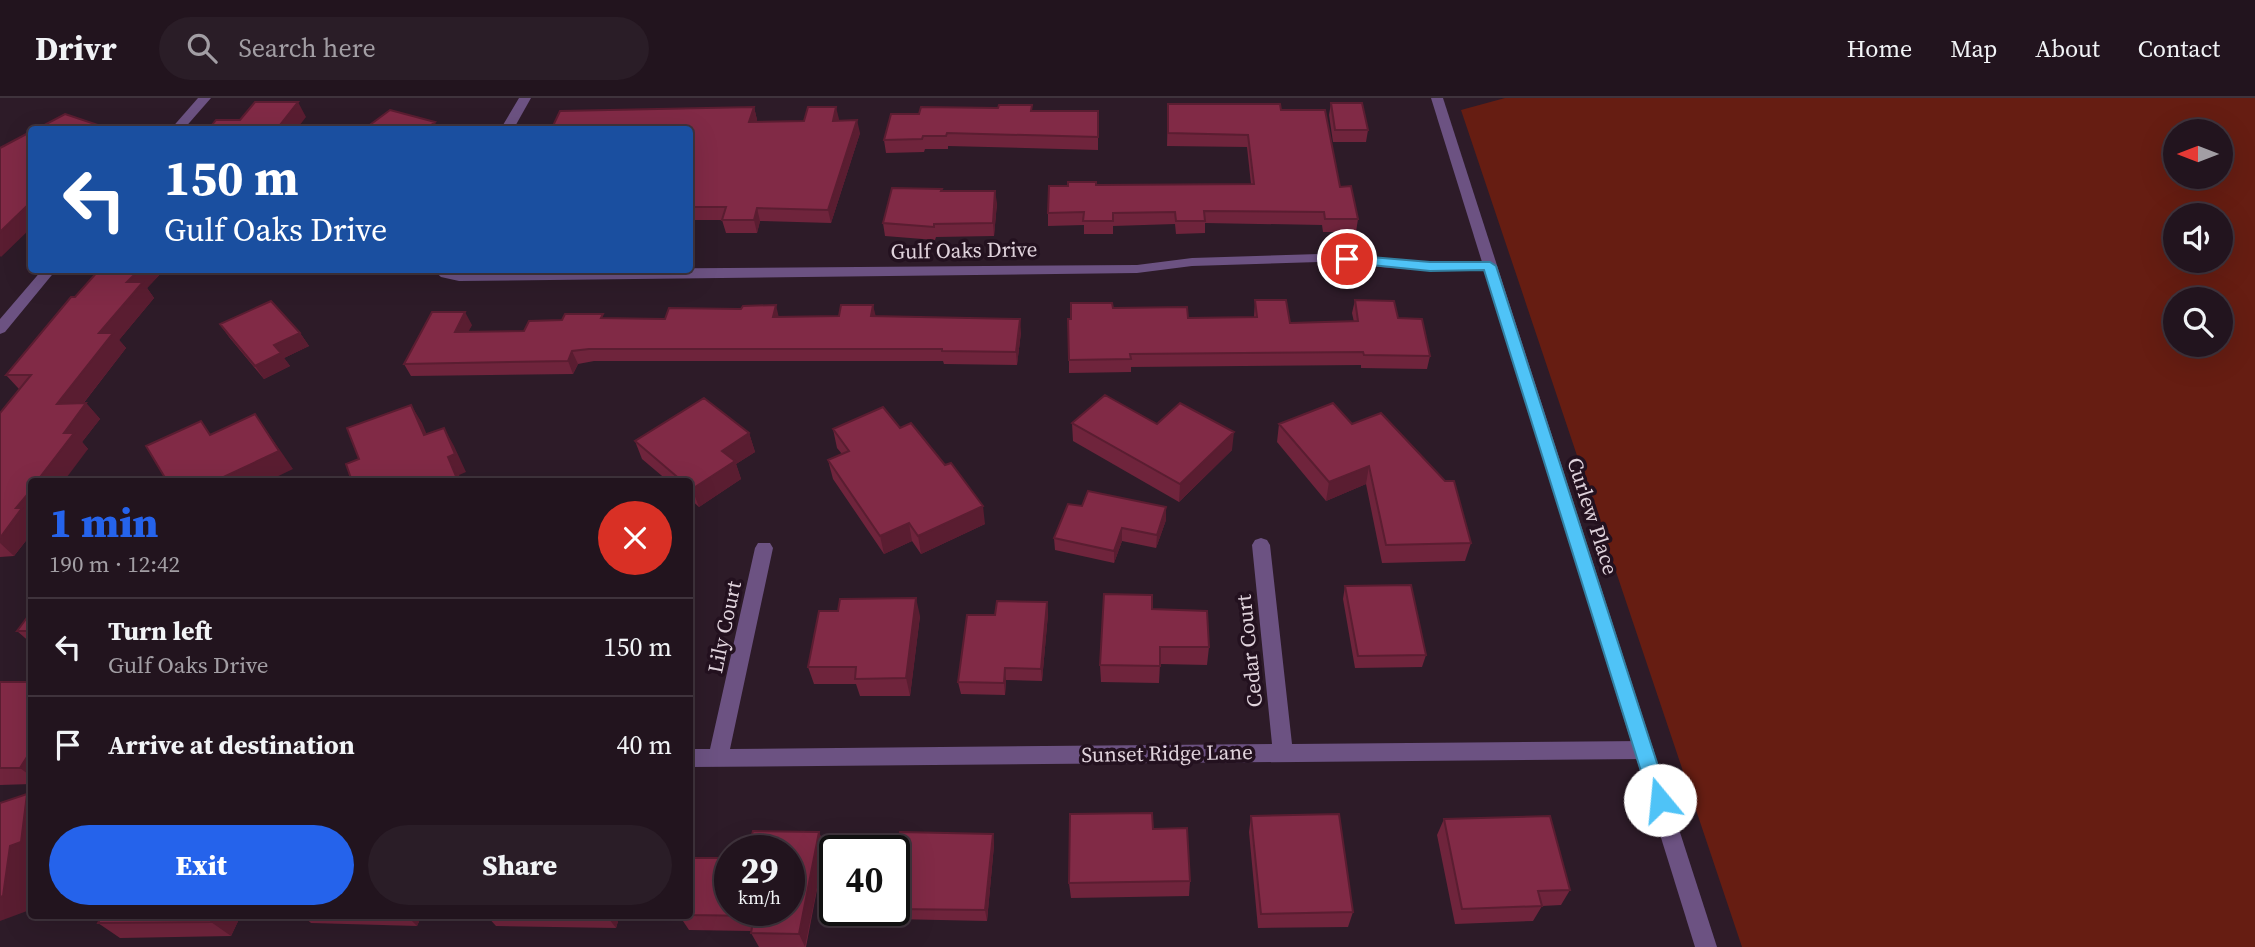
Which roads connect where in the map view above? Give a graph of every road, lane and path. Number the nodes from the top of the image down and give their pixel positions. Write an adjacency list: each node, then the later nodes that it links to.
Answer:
1 (205, 98): 4 (street)
2 (525, 98): 5 (street)
3 (1437, 98): 6 (street, Curlew Place)
4 (180, 126)
5 (508, 126)
6 (1490, 266): 8 (street, Gulf Oaks Drive); 12 (street, Curlew Place)
7 (47, 273): 9 (street)
8 (444, 273)
9 (0, 329)
10 (1261, 545): 13 (street, Cedar Court)
11 (764, 548): 15 (street, Lily Court)
12 (1644, 750): 13 (street, Sunset Ridge Lane); 16 (street, Curlew Place)
13 (1283, 752): 15 (street, Sunset Ridge Lane)
14 (693, 758): 15 (street, Sunset Ridge Lane)
15 (718, 758)
16 (1706, 947)

